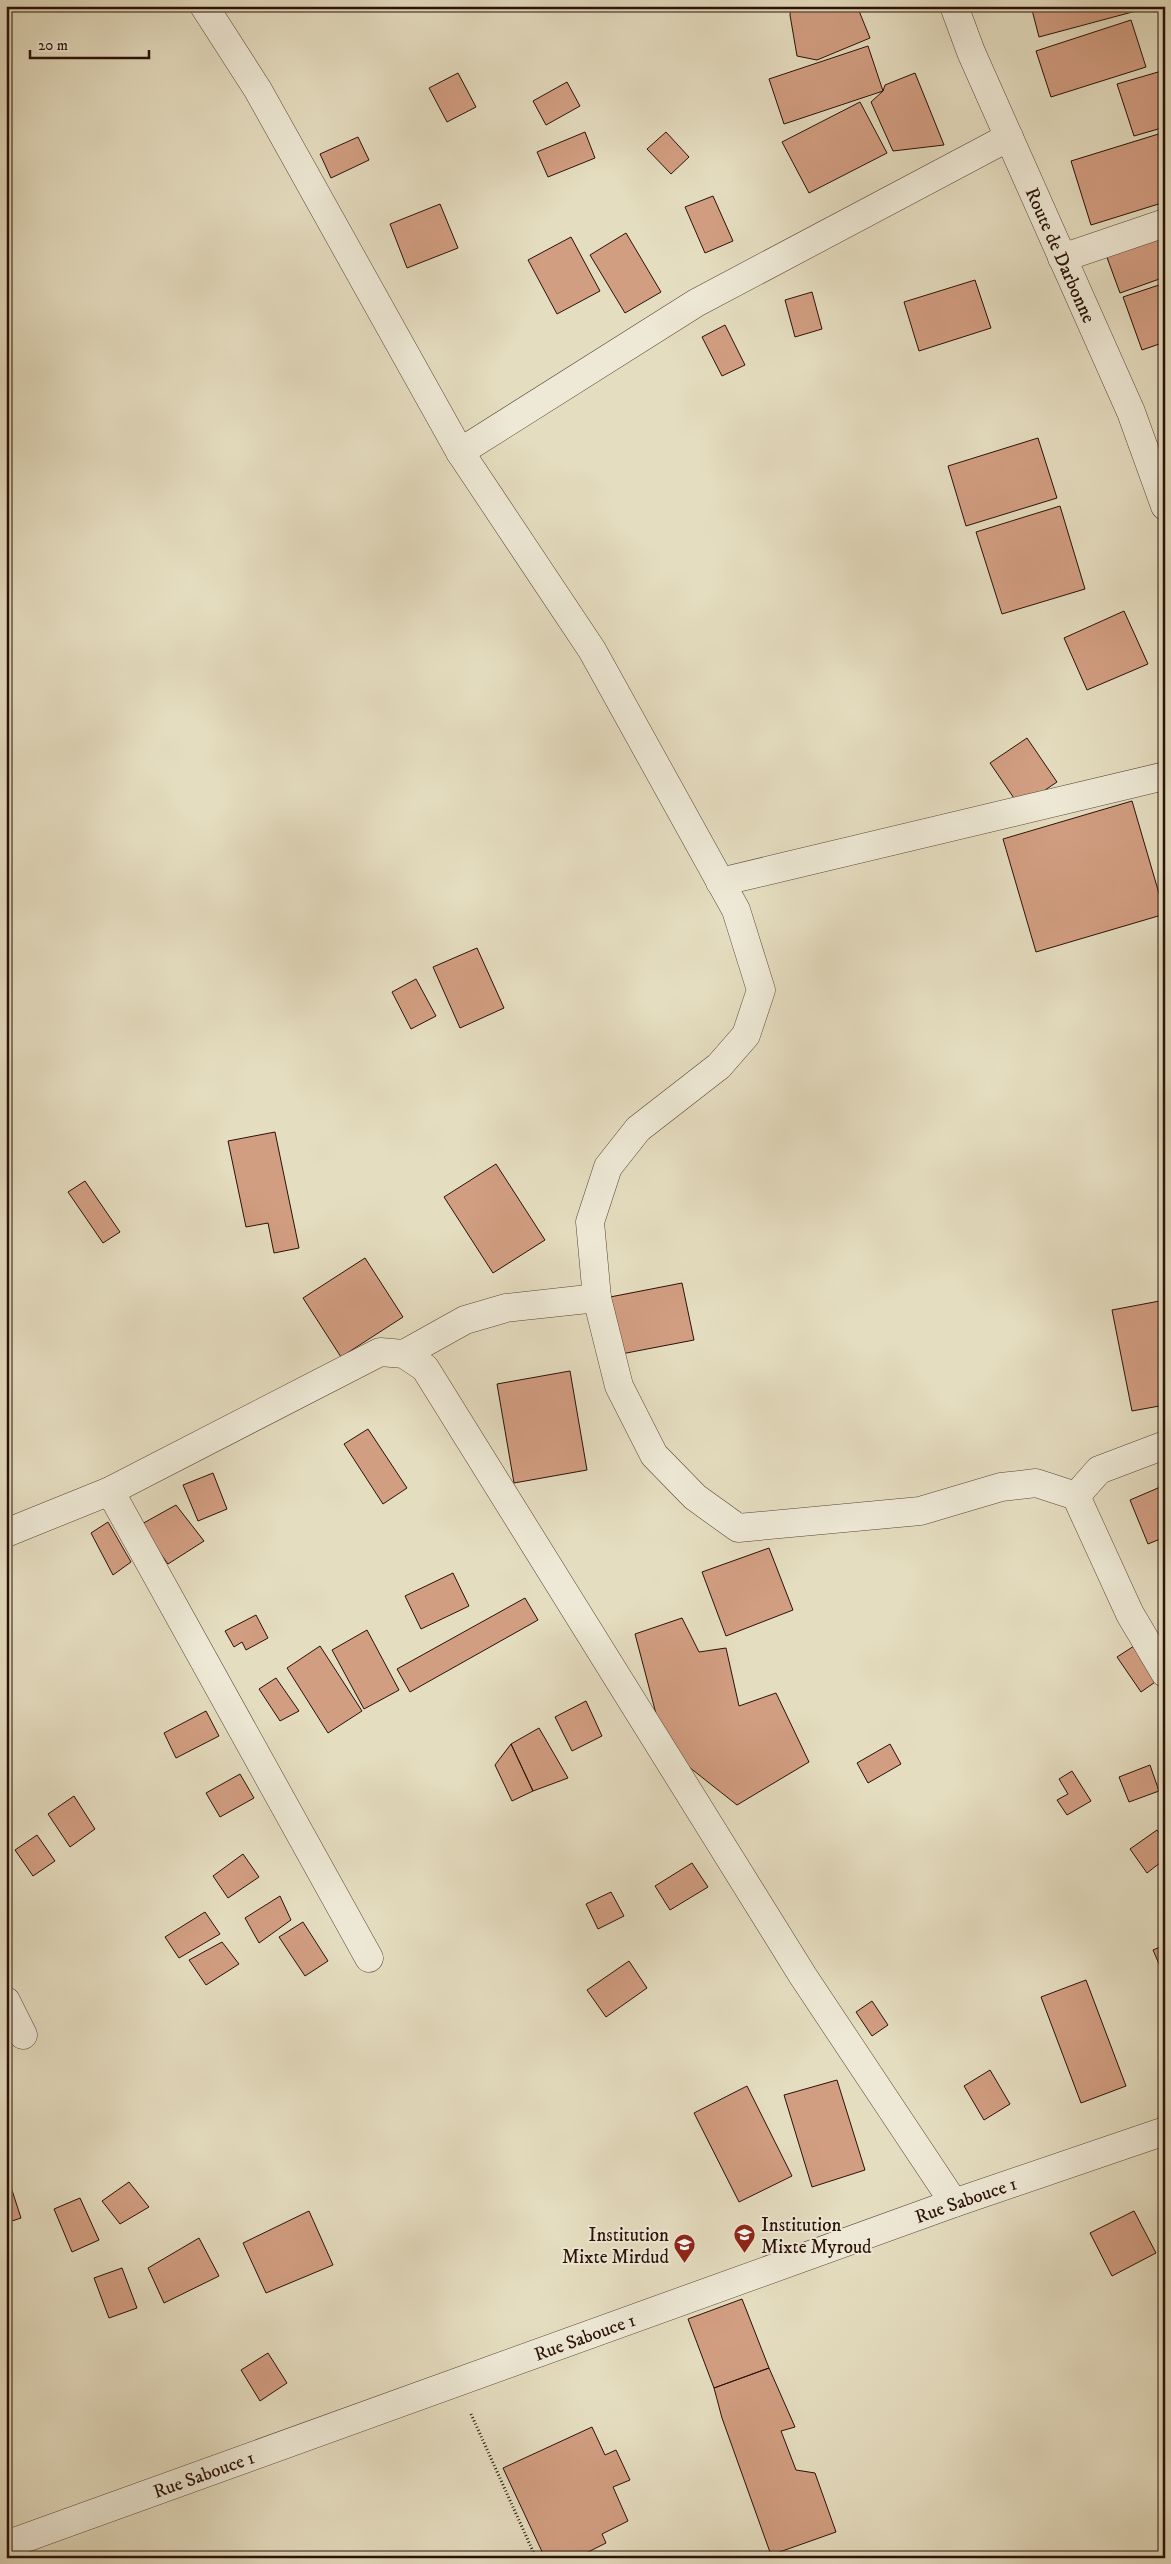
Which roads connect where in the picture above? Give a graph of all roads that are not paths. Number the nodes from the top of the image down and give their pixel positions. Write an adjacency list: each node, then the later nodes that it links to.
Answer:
1 (204, 6): 6 (street)
2 (954, 6): 3 (street, Route de Darbonne)
3 (1009, 137): 5 (street, Route de Darbonne); 6 (street)
4 (1165, 223): 5 (street)
5 (1062, 258): 7 (street, Route de Darbonne)
6 (460, 452): 9 (street)
7 (1165, 506)
8 (1165, 776): 9 (street)
9 (720, 882): 10 (street)
10 (597, 1298): 11 (street); 14 (street)
11 (404, 1354): 13 (street); 21 (street)
12 (1165, 1445): 14 (street)
13 (110, 1491): 15 (street); 17 (street)
14 (1076, 1496): 16 (street)
15 (6, 1534)
16 (1165, 1673)
17 (369, 1958)
18 (6, 2002): 19 (street)
19 (23, 2035)
20 (1165, 2130): 21 (street, Rue Sabouce 1)
21 (954, 2203): 22 (street, Rue Sabouce 1)
22 (6, 2545)

